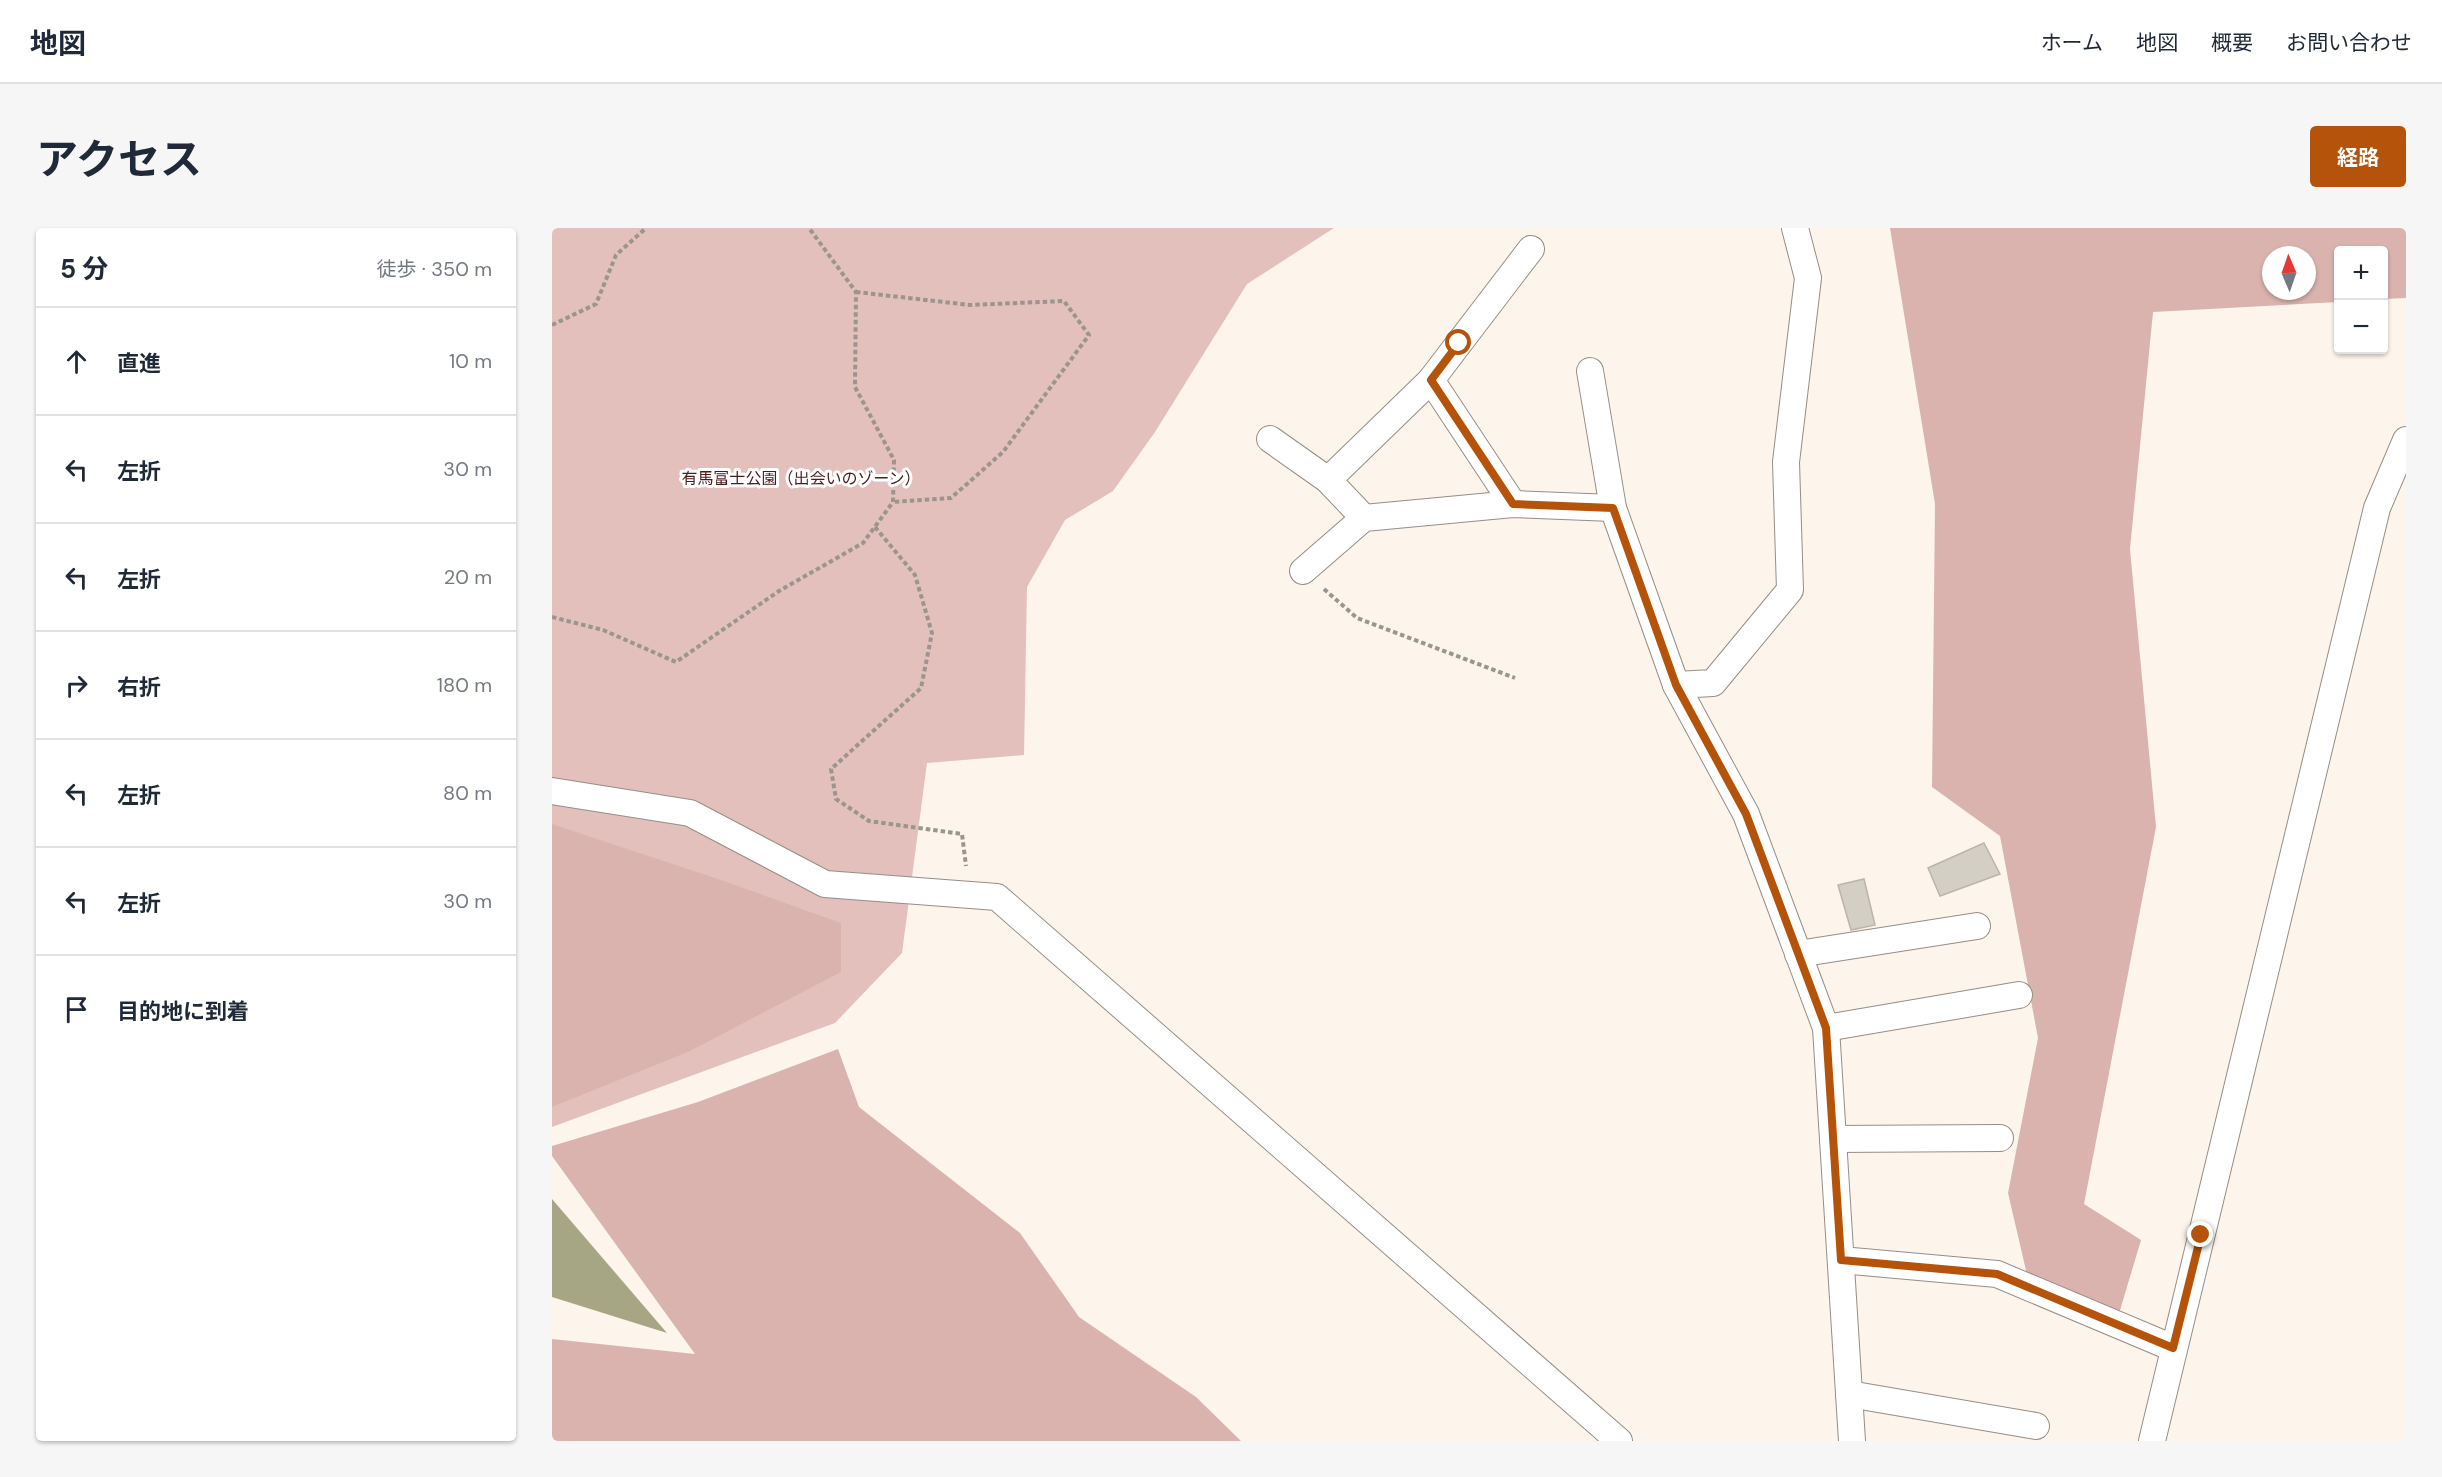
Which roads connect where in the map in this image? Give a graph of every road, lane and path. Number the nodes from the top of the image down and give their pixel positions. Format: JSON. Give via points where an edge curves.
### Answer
{"nodes":[{"id":1,"x":646,"y":228,"type":"edge"},
{"id":2,"x":809,"y":228,"type":"edge"},
{"id":3,"x":1795,"y":228,"type":"edge"},
{"id":4,"x":1531,"y":249,"type":"dead end"},
{"id":5,"x":856,"y":292,"type":"junction"},
{"id":6,"x":552,"y":325,"type":"edge"},
{"id":7,"x":1590,"y":371,"type":"dead end"},
{"id":8,"x":1431,"y":380,"type":"junction"},
{"id":9,"x":1270,"y":439,"type":"dead end"},
{"id":10,"x":2406,"y":440,"type":"edge"},
{"id":11,"x":1328,"y":480,"type":"junction"},
{"id":12,"x":893,"y":502,"type":"junction"},
{"id":13,"x":1513,"y":504,"type":"junction"},
{"id":14,"x":1613,"y":508,"type":"junction"},
{"id":15,"x":1364,"y":518,"type":"junction"},
{"id":16,"x":875,"y":527,"type":"junction"},
{"id":17,"x":1303,"y":571,"type":"joint"},
{"id":18,"x":552,"y":617,"type":"edge"},
{"id":19,"x":1515,"y":678,"type":"dead end"},
{"id":20,"x":1676,"y":685,"type":"junction"},
{"id":21,"x":552,"y":791,"type":"edge"},
{"id":22,"x":969,"y":894,"type":"junction"},
{"id":23,"x":1977,"y":926,"type":"dead end"},
{"id":24,"x":1798,"y":954,"type":"junction"},
{"id":25,"x":2019,"y":995,"type":"dead end"},
{"id":26,"x":1826,"y":1028,"type":"junction"},
{"id":27,"x":2000,"y":1138,"type":"dead end"},
{"id":28,"x":1833,"y":1139,"type":"junction"},
{"id":29,"x":1841,"y":1260,"type":"junction"},
{"id":30,"x":2173,"y":1348,"type":"junction"},
{"id":31,"x":1849,"y":1394,"type":"junction"},
{"id":32,"x":2036,"y":1426,"type":"dead end"},
{"id":33,"x":1619,"y":1441,"type":"edge"},
{"id":34,"x":1852,"y":1441,"type":"edge"},
{"id":35,"x":2152,"y":1441,"type":"edge"}],
"edges":[{"from":1,"to":6,"type":"path","via":[[616,255],[596,304]]},
{"from":2,"to":5,"type":"path"},
{"from":3,"to":20,"type":"street","via":[[1808,278],[1786,462],[1790,590],[1713,683]]},
{"from":4,"to":8,"type":"street"},
{"from":5,"to":12,"type":"path","via":[[855,387],[894,460]]},
{"from":5,"to":12,"type":"path","via":[[970,305],[1064,301],[1089,335],[1003,452],[951,498]]},
{"from":7,"to":14,"type":"street"},
{"from":8,"to":11,"type":"street"},
{"from":8,"to":13,"type":"street"},
{"from":9,"to":11,"type":"street"},
{"from":10,"to":30,"type":"street","via":[[2377,508]]},
{"from":11,"to":15,"type":"street"},
{"from":12,"to":16,"type":"path"},
{"from":13,"to":14,"type":"street"},
{"from":13,"to":15,"type":"street"},
{"from":14,"to":20,"type":"street"},
{"from":15,"to":17,"type":"street"},
{"from":16,"to":18,"type":"path","via":[[863,543],[779,591],[676,662],[603,630]]},
{"from":16,"to":22,"type":"path","via":[[915,575],[932,633],[921,688],[831,769],[836,799],[869,821],[962,834]]},
{"from":17,"to":19,"type":"path","via":[[1357,618]]},
{"from":20,"to":24,"type":"street","via":[[1746,814]]},
{"from":21,"to":22,"type":"street","via":[[690,813],[825,884]]},
{"from":22,"to":33,"type":"street","via":[[997,897]]},
{"from":23,"to":24,"type":"street"},
{"from":24,"to":26,"type":"street"},
{"from":25,"to":26,"type":"street"},
{"from":26,"to":28,"type":"street"},
{"from":27,"to":28,"type":"street"},
{"from":28,"to":29,"type":"street"},
{"from":29,"to":30,"type":"street","via":[[1997,1274]]},
{"from":29,"to":31,"type":"street"},
{"from":30,"to":35,"type":"street"},
{"from":31,"to":32,"type":"street"},
{"from":31,"to":34,"type":"street"}]}
